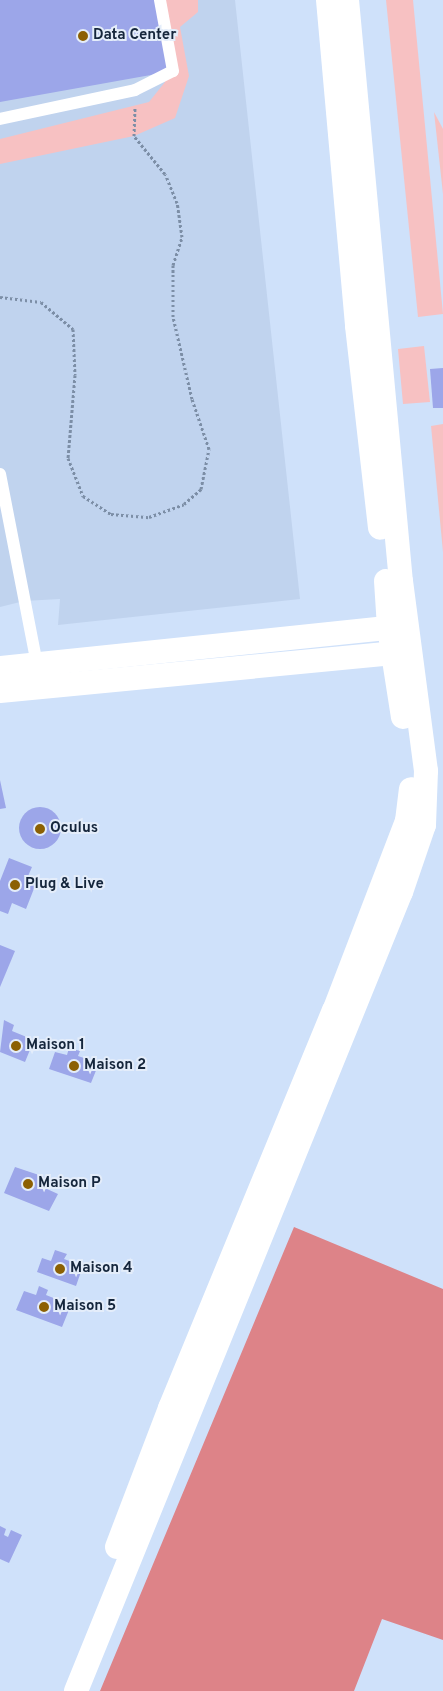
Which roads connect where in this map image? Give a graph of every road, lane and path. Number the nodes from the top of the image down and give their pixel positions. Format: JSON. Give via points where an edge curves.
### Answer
{"nodes":[{"id":1,"x":160,"y":0,"type":"edge"},
{"id":2,"x":328,"y":0,"type":"edge"},
{"id":3,"x":347,"y":0,"type":"edge"},
{"id":4,"x":135,"y":90,"type":"junction"},
{"id":5,"x":0,"y":119,"type":"edge"},
{"id":6,"x":0,"y":297,"type":"edge"},
{"id":7,"x":0,"y":474,"type":"edge"},
{"id":8,"x":389,"y":628,"type":"junction"},
{"id":9,"x":393,"y":653,"type":"junction"},
{"id":10,"x":37,"y":664,"type":"junction"},
{"id":11,"x":0,"y":668,"type":"edge"},
{"id":12,"x":0,"y":691,"type":"edge"},
{"id":13,"x":61,"y":1691,"type":"edge"},
{"id":14,"x":76,"y":1691,"type":"edge"}],
"edges":[{"from":1,"to":4,"type":"lane","via":[[173,71]]},
{"from":2,"to":8,"type":"street"},
{"from":3,"to":14,"type":"street","via":[[401,582],[426,771],[424,825],[401,892]]},
{"from":4,"to":5,"type":"lane"},
{"from":4,"to":6,"type":"path","via":[[134,136],[165,174],[176,203],[182,237],[173,264],[173,317],[192,399],[209,449],[201,489],[184,504],[149,517],[111,514],[83,496],[68,458],[76,375],[73,329],[41,302]]},
{"from":7,"to":10,"type":"lane"},
{"from":8,"to":9,"type":"street"},
{"from":8,"to":10,"type":"street"},
{"from":9,"to":12,"type":"street"},
{"from":9,"to":13,"type":"street","via":[[409,761],[407,821],[334,1011],[170,1408]]},
{"from":10,"to":11,"type":"street"}]}
